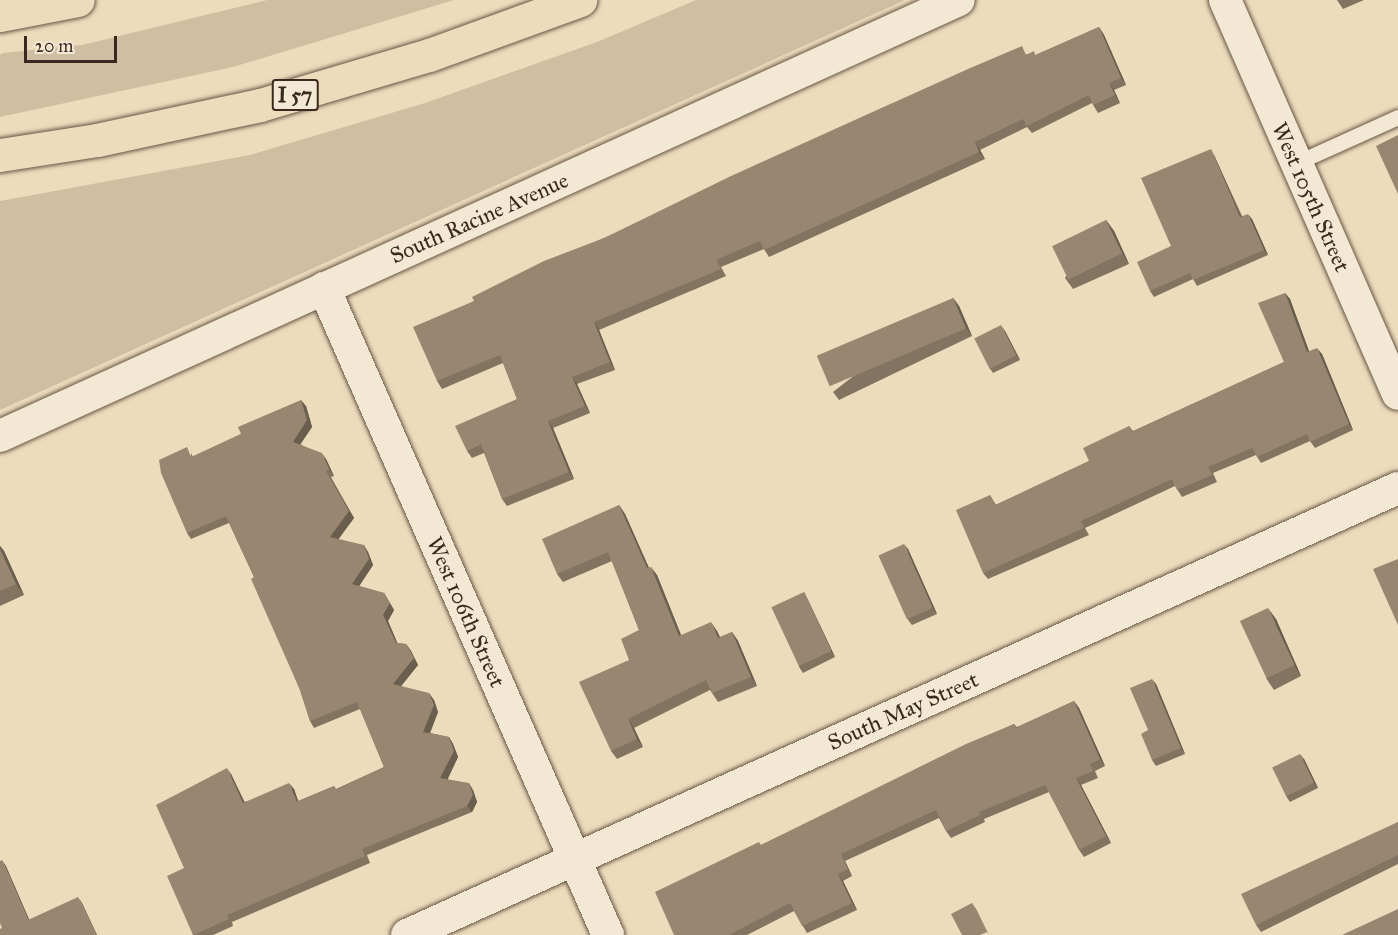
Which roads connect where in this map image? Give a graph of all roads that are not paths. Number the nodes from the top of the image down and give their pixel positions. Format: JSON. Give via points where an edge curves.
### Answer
{"nodes":[{"id":1,"x":78,"y":0,"type":"edge"},
{"id":2,"x":580,"y":0,"type":"edge"},
{"id":3,"x":959,"y":0,"type":"edge"},
{"id":4,"x":1225,"y":0,"type":"edge"},
{"id":5,"x":0,"y":15,"type":"edge"},
{"id":6,"x":1398,"y":117,"type":"edge"},
{"id":7,"x":0,"y":155,"type":"edge"},
{"id":8,"x":1296,"y":163,"type":"junction"},
{"id":9,"x":324,"y":288,"type":"junction"},
{"id":10,"x":1398,"y":394,"type":"edge"},
{"id":11,"x":0,"y":436,"type":"edge"},
{"id":12,"x":1398,"y":488,"type":"edge"},
{"id":13,"x":574,"y":860,"type":"junction"},
{"id":14,"x":407,"y":935,"type":"edge"},
{"id":15,"x":608,"y":935,"type":"edge"}],
"edges":[{"from":1,"to":5,"type":"highway"},
{"from":2,"to":7,"type":"highway","number":"I 57","via":[[429,55],[260,105],[97,140]]},
{"from":3,"to":9,"type":"street","name":"South Racine Avenue"},
{"from":4,"to":8,"type":"street","name":"West 105th Street"},
{"from":6,"to":8,"type":"lane"},
{"from":8,"to":10,"type":"street","name":"West 105th Street"},
{"from":9,"to":11,"type":"street","name":"South Racine Avenue"},
{"from":9,"to":13,"type":"street","name":"West 106th Street"},
{"from":12,"to":13,"type":"street","name":"South May Street"},
{"from":13,"to":14,"type":"street","name":"South May Street"},
{"from":13,"to":15,"type":"street","name":"West 106th Street"}]}
